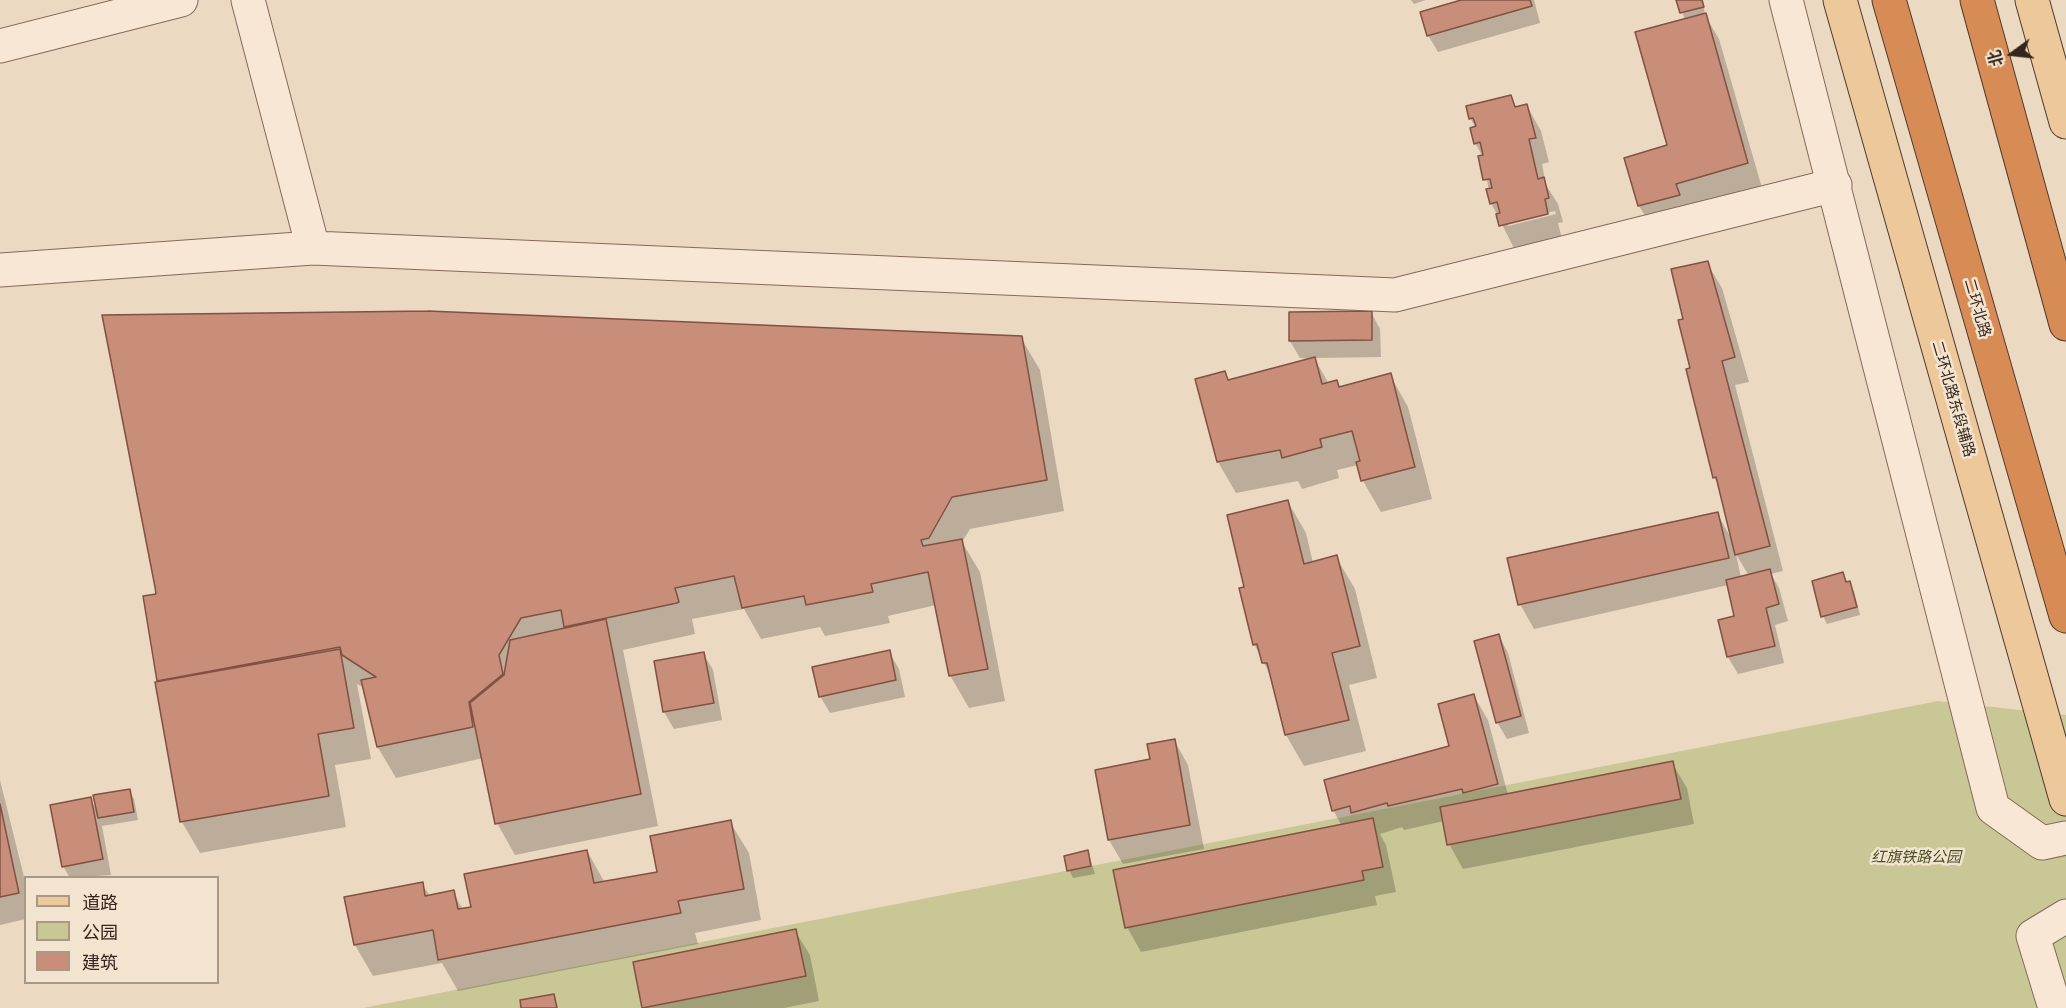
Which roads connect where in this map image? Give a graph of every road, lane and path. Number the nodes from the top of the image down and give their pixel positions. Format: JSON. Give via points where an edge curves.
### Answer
{"nodes":[{"id":1,"x":181,"y":0,"type":"edge"},
{"id":2,"x":248,"y":0,"type":"edge"},
{"id":3,"x":1786,"y":0,"type":"edge"},
{"id":4,"x":1840,"y":0,"type":"edge"},
{"id":5,"x":1889,"y":0,"type":"edge"},
{"id":6,"x":1977,"y":0,"type":"edge"},
{"id":7,"x":2032,"y":0,"type":"edge"},
{"id":8,"x":0,"y":46,"type":"edge"},
{"id":9,"x":2066,"y":122,"type":"edge"},
{"id":10,"x":1835,"y":185,"type":"junction"},
{"id":11,"x":313,"y":248,"type":"junction"},
{"id":12,"x":0,"y":270,"type":"edge"},
{"id":13,"x":2066,"y":324,"type":"edge"},
{"id":14,"x":2066,"y":616,"type":"edge"},
{"id":15,"x":2066,"y":799,"type":"edge"},
{"id":16,"x":2054,"y":841,"type":"edge"},
{"id":17,"x":2066,"y":916,"type":"edge"},
{"id":18,"x":2055,"y":1008,"type":"edge"}],
"edges":[{"from":1,"to":8,"type":"street"},
{"from":2,"to":11,"type":"street"},
{"from":3,"to":10,"type":"street"},
{"from":4,"to":15,"type":"main road","name":"二环北路东段辅路"},
{"from":5,"to":14,"type":"highway","name":"二环北路"},
{"from":6,"to":13,"type":"highway"},
{"from":7,"to":9,"type":"main road"},
{"from":10,"to":11,"type":"street","via":[[1395,295]]},
{"from":10,"to":16,"type":"street","via":[[1993,808]]},
{"from":11,"to":12,"type":"street"},
{"from":17,"to":18,"type":"street","via":[[2033,936]]}]}
